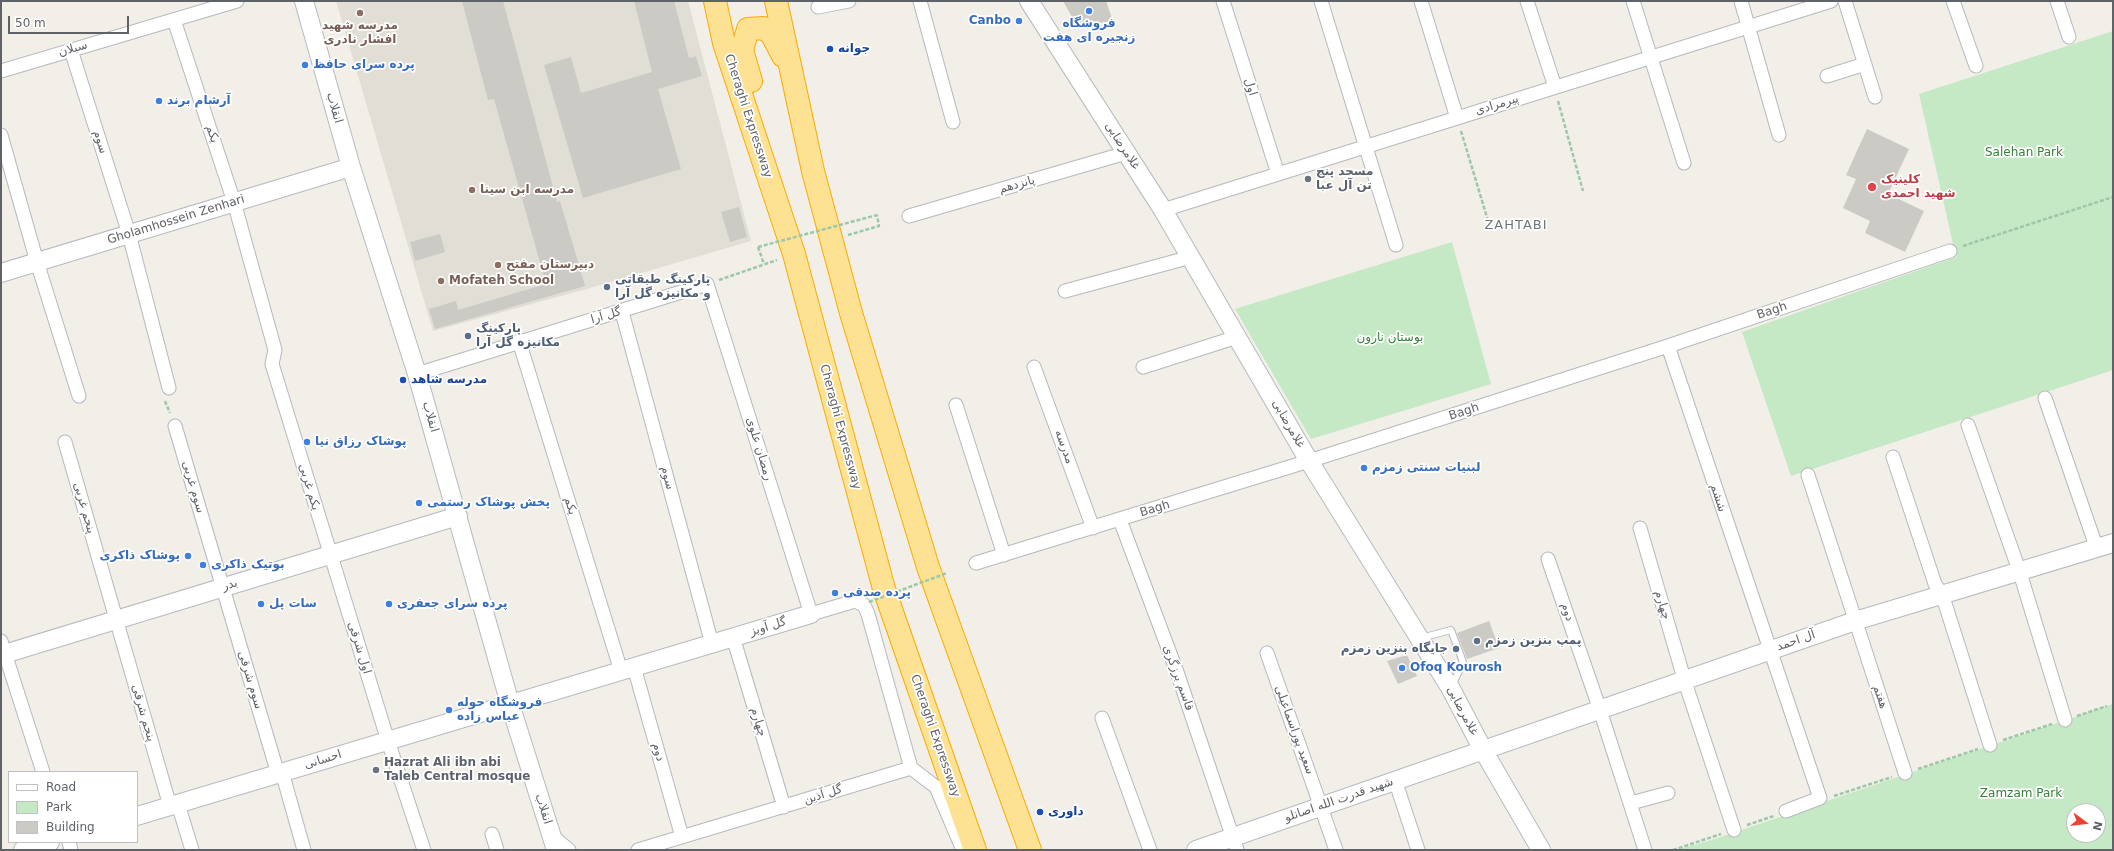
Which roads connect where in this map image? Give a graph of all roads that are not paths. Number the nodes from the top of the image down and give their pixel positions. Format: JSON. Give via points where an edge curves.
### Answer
{"nodes":[{"id":1,"x":237,"y":1,"type":"edge"},
{"id":2,"x":304,"y":1,"type":"edge"},
{"id":3,"x":715,"y":1,"type":"edge"},
{"id":4,"x":776,"y":1,"type":"edge"},
{"id":5,"x":849,"y":1,"type":"edge"},
{"id":6,"x":920,"y":1,"type":"edge"},
{"id":7,"x":1029,"y":1,"type":"edge"},
{"id":8,"x":1223,"y":1,"type":"edge"},
{"id":9,"x":1321,"y":1,"type":"edge"},
{"id":10,"x":1421,"y":1,"type":"edge"},
{"id":11,"x":1526,"y":1,"type":"edge"},
{"id":12,"x":1633,"y":1,"type":"edge"},
{"id":13,"x":1741,"y":1,"type":"edge"},
{"id":14,"x":1831,"y":1,"type":"edge"},
{"id":15,"x":1845,"y":1,"type":"edge"},
{"id":16,"x":1953,"y":1,"type":"edge"},
{"id":17,"x":2058,"y":1,"type":"edge"},
{"id":18,"x":818,"y":7,"type":"dead end"},
{"id":19,"x":174,"y":20,"type":"junction"},
{"id":20,"x":1750,"y":26,"type":"junction"},
{"id":21,"x":2069,"y":37,"type":"dead end"},
{"id":22,"x":71,"y":50,"type":"junction"},
{"id":23,"x":1651,"y":57,"type":"junction"},
{"id":24,"x":1865,"y":64,"type":"junction"},
{"id":25,"x":1976,"y":66,"type":"dead end"},
{"id":26,"x":1,"y":71,"type":"edge"},
{"id":27,"x":1827,"y":76,"type":"dead end"},
{"id":28,"x":794,"y":78,"type":"junction"},
{"id":29,"x":1555,"y":87,"type":"junction"},
{"id":30,"x":1875,"y":97,"type":"dead end"},
{"id":31,"x":1456,"y":118,"type":"junction"},
{"id":32,"x":953,"y":122,"type":"dead end"},
{"id":33,"x":1,"y":135,"type":"edge"},
{"id":34,"x":1779,"y":135,"type":"dead end"},
{"id":35,"x":1365,"y":147,"type":"junction"},
{"id":36,"x":1126,"y":153,"type":"junction"},
{"id":37,"x":1684,"y":163,"type":"dead end"},
{"id":38,"x":351,"y":167,"type":"junction"},
{"id":39,"x":768,"y":174,"type":"junction"},
{"id":40,"x":1278,"y":174,"type":"junction"},
{"id":41,"x":234,"y":202,"type":"junction"},
{"id":42,"x":1163,"y":210,"type":"junction"},
{"id":43,"x":909,"y":216,"type":"dead end"},
{"id":44,"x":129,"y":234,"type":"junction"},
{"id":45,"x":1396,"y":245,"type":"dead end"},
{"id":46,"x":1950,"y":251,"type":"road end"},
{"id":47,"x":1191,"y":258,"type":"junction"},
{"id":48,"x":37,"y":262,"type":"junction"},
{"id":49,"x":1,"y":273,"type":"edge"},
{"id":50,"x":707,"y":284,"type":"joint"},
{"id":51,"x":1065,"y":290,"type":"dead end"},
{"id":52,"x":622,"y":312,"type":"junction"},
{"id":53,"x":1237,"y":337,"type":"junction"},
{"id":54,"x":518,"y":341,"type":"junction"},
{"id":55,"x":1668,"y":346,"type":"junction"},
{"id":56,"x":1034,"y":367,"type":"dead end"},
{"id":57,"x":1143,"y":367,"type":"dead end"},
{"id":58,"x":417,"y":374,"type":"junction"},
{"id":59,"x":169,"y":388,"type":"road end"},
{"id":60,"x":79,"y":396,"type":"dead end"},
{"id":61,"x":2044,"y":398,"type":"dead end"},
{"id":62,"x":956,"y":405,"type":"dead end"},
{"id":63,"x":1968,"y":425,"type":"dead end"},
{"id":64,"x":175,"y":426,"type":"road end"},
{"id":65,"x":65,"y":442,"type":"dead end"},
{"id":66,"x":1893,"y":457,"type":"dead end"},
{"id":67,"x":1309,"y":462,"type":"junction"},
{"id":68,"x":1808,"y":475,"type":"dead end"},
{"id":69,"x":458,"y":516,"type":"junction"},
{"id":70,"x":1120,"y":520,"type":"junction"},
{"id":71,"x":1093,"y":528,"type":"junction"},
{"id":72,"x":1640,"y":528,"type":"dead end"},
{"id":73,"x":2105,"y":546,"type":"edge"},
{"id":74,"x":330,"y":554,"type":"junction"},
{"id":75,"x":1004,"y":555,"type":"junction"},
{"id":76,"x":1548,"y":559,"type":"dead end"},
{"id":77,"x":976,"y":563,"type":"dead end"},
{"id":78,"x":2020,"y":573,"type":"junction"},
{"id":79,"x":223,"y":587,"type":"junction"},
{"id":80,"x":1942,"y":594,"type":"junction"},
{"id":81,"x":811,"y":614,"type":"junction"},
{"id":82,"x":117,"y":619,"type":"junction"},
{"id":83,"x":1855,"y":621,"type":"junction"},
{"id":84,"x":733,"y":638,"type":"junction"},
{"id":85,"x":1420,"y":638,"type":"junction"},
{"id":86,"x":712,"y":644,"type":"junction"},
{"id":87,"x":2,"y":650,"type":"edge"},
{"id":88,"x":1769,"y":650,"type":"junction"},
{"id":89,"x":1267,"y":654,"type":"dead end"},
{"id":90,"x":628,"y":669,"type":"junction"},
{"id":91,"x":1685,"y":682,"type":"junction"},
{"id":92,"x":1451,"y":690,"type":"junction"},
{"id":93,"x":510,"y":704,"type":"junction"},
{"id":94,"x":1600,"y":710,"type":"junction"},
{"id":95,"x":1102,"y":718,"type":"dead end"},
{"id":96,"x":2066,"y":720,"type":"dead end"},
{"id":97,"x":388,"y":741,"type":"junction"},
{"id":98,"x":1990,"y":745,"type":"dead end"},
{"id":99,"x":1483,"y":750,"type":"junction"},
{"id":100,"x":911,"y":768,"type":"junction"},
{"id":101,"x":43,"y":771,"type":"edge"},
{"id":102,"x":280,"y":773,"type":"junction"},
{"id":103,"x":1905,"y":773,"type":"dead end"},
{"id":104,"x":1395,"y":780,"type":"junction"},
{"id":105,"x":1668,"y":793,"type":"dead end"},
{"id":106,"x":1631,"y":803,"type":"junction"},
{"id":107,"x":174,"y":805,"type":"junction"},
{"id":108,"x":1322,"y":806,"type":"junction"},
{"id":109,"x":784,"y":807,"type":"junction"},
{"id":110,"x":1786,"y":811,"type":"dead end"},
{"id":111,"x":138,"y":816,"type":"edge"},
{"id":112,"x":1734,"y":830,"type":"dead end"},
{"id":113,"x":492,"y":834,"type":"dead end"},
{"id":114,"x":682,"y":837,"type":"junction"},
{"id":115,"x":554,"y":842,"type":"edge"},
{"id":116,"x":47,"y":843,"type":"edge"},
{"id":117,"x":1235,"y":843,"type":"edge"},
{"id":118,"x":23,"y":850,"type":"edge"},
{"id":119,"x":192,"y":850,"type":"edge"},
{"id":120,"x":304,"y":850,"type":"edge"},
{"id":121,"x":424,"y":850,"type":"edge"},
{"id":122,"x":496,"y":850,"type":"edge"},
{"id":123,"x":569,"y":850,"type":"edge"},
{"id":124,"x":638,"y":850,"type":"edge"},
{"id":125,"x":963,"y":850,"type":"edge"},
{"id":126,"x":974,"y":850,"type":"edge"},
{"id":127,"x":1030,"y":850,"type":"edge"},
{"id":128,"x":1150,"y":850,"type":"edge"},
{"id":129,"x":1196,"y":850,"type":"edge"},
{"id":130,"x":1336,"y":850,"type":"edge"},
{"id":131,"x":1418,"y":850,"type":"edge"},
{"id":132,"x":1541,"y":850,"type":"edge"},
{"id":133,"x":1645,"y":850,"type":"edge"}],
"edges":[{"from":1,"to":19,"type":"street","name":"سبلان"},
{"from":2,"to":38,"type":"street","name":"انقلاب"},
{"from":3,"to":39,"type":"highway","name":"Cheraghi Expressway","via":[[724,43]]},
{"from":4,"to":28,"type":"highway"},
{"from":5,"to":18,"type":"street"},
{"from":6,"to":32,"type":"street"},
{"from":7,"to":36,"type":"street","name":"غلامرضایی"},
{"from":8,"to":40,"type":"street","name":"اول"},
{"from":9,"to":35,"type":"street"},
{"from":10,"to":31,"type":"street"},
{"from":11,"to":29,"type":"street"},
{"from":12,"to":23,"type":"street"},
{"from":13,"to":20,"type":"street"},
{"from":14,"to":20,"type":"street","name":"پیرمرادی"},
{"from":15,"to":24,"type":"street"},
{"from":16,"to":25,"type":"street"},
{"from":17,"to":21,"type":"street"},
{"from":19,"to":22,"type":"street","name":"سبلان"},
{"from":19,"to":41,"type":"street","name":"یکم"},
{"from":20,"to":23,"type":"street","name":"پیرمرادی"},
{"from":20,"to":34,"type":"street"},
{"from":22,"to":26,"type":"street","name":"سبلان"},
{"from":22,"to":44,"type":"street","name":"سوم"},
{"from":23,"to":29,"type":"street","name":"پیرمرادی"},
{"from":23,"to":37,"type":"street"},
{"from":24,"to":27,"type":"street"},
{"from":24,"to":30,"type":"street"},
{"from":28,"to":39,"type":"highway","via":[[772,35],[764,28],[748,29],[742,50],[764,138]]},
{"from":28,"to":127,"type":"highway","via":[[814,171],[851,313],[928,567]]},
{"from":29,"to":31,"type":"street","name":"پیرمرادی"},
{"from":31,"to":35,"type":"street","name":"پیرمرادی"},
{"from":33,"to":48,"type":"street"},
{"from":35,"to":40,"type":"street","name":"پیرمرادی"},
{"from":35,"to":45,"type":"street"},
{"from":36,"to":42,"type":"street","name":"غلامرضایی"},
{"from":36,"to":43,"type":"street","name":"پانزدهم"},
{"from":38,"to":41,"type":"street","name":"Gholamhossein Zenhari"},
{"from":38,"to":58,"type":"street","name":"انقلاب"},
{"from":39,"to":126,"type":"highway","name":"Cheraghi Expressway","via":[[794,254],[884,589]]},
{"from":40,"to":42,"type":"street","name":"پیرمرادی"},
{"from":41,"to":44,"type":"street","name":"Gholamhossein Zenhari"},
{"from":41,"to":74,"type":"street","name":"یکم غربی","via":[[275,350],[272,364]]},
{"from":42,"to":47,"type":"street","name":"غلامرضایی"},
{"from":44,"to":48,"type":"street","name":"Gholamhossein Zenhari"},
{"from":44,"to":59,"type":"street"},
{"from":46,"to":55,"type":"street","name":"Bagh"},
{"from":47,"to":51,"type":"street"},
{"from":47,"to":53,"type":"street","name":"غلامرضایی"},
{"from":48,"to":49,"type":"street","name":"Gholamhossein Zenhari"},
{"from":48,"to":60,"type":"street"},
{"from":50,"to":52,"type":"street","name":"گل آرا"},
{"from":50,"to":81,"type":"street","name":"رمضان علوی"},
{"from":52,"to":54,"type":"street","name":"گل آرا"},
{"from":52,"to":86,"type":"street","name":"سوم"},
{"from":53,"to":57,"type":"street"},
{"from":53,"to":67,"type":"street","name":"غلامرضایی"},
{"from":54,"to":58,"type":"street","name":"گل آرا"},
{"from":54,"to":90,"type":"street","name":"یکم"},
{"from":55,"to":67,"type":"street","name":"Bagh"},
{"from":55,"to":88,"type":"street","name":"ششم"},
{"from":56,"to":71,"type":"street","name":"مدرسه"},
{"from":58,"to":69,"type":"street","name":"انقلاب"},
{"from":61,"to":73,"type":"street"},
{"from":62,"to":75,"type":"street"},
{"from":63,"to":78,"type":"street"},
{"from":64,"to":79,"type":"street","name":"سوم غربی"},
{"from":65,"to":82,"type":"street","name":"پنجم غربی"},
{"from":66,"to":80,"type":"street","via":[[1935,584]]},
{"from":67,"to":70,"type":"street","name":"Bagh"},
{"from":67,"to":85,"type":"street","name":"غلامرضایی"},
{"from":68,"to":83,"type":"street","name":"هفتم"},
{"from":69,"to":74,"type":"street","name":"بدر"},
{"from":69,"to":93,"type":"street","name":"انقلاب"},
{"from":70,"to":71,"type":"street","name":"Bagh"},
{"from":70,"to":117,"type":"street","name":"قاسم برزگری","via":[[1177,672]]},
{"from":71,"to":75,"type":"street","name":"Bagh"},
{"from":72,"to":91,"type":"street","name":"چهارم"},
{"from":73,"to":78,"type":"street","name":"آل احمد"},
{"from":74,"to":79,"type":"street","name":"بدر"},
{"from":74,"to":97,"type":"street","name":"اول شرقی"},
{"from":75,"to":77,"type":"street","name":"Bagh"},
{"from":76,"to":94,"type":"street","name":"دوم"},
{"from":78,"to":80,"type":"street","name":"آل احمد"},
{"from":78,"to":96,"type":"street"},
{"from":79,"to":82,"type":"street","name":"بدر"},
{"from":79,"to":102,"type":"street","name":"سوم شرقی"},
{"from":80,"to":83,"type":"street","name":"آل احمد"},
{"from":80,"to":98,"type":"street"},
{"from":81,"to":84,"type":"street","name":"گل آویز"},
{"from":81,"to":100,"type":"street","name":"گل آویز","via":[[855,601],[864,605]]},
{"from":82,"to":87,"type":"street","name":"بدر"},
{"from":82,"to":107,"type":"street","name":"پنجم شرقی"},
{"from":83,"to":88,"type":"street","name":"آل احمد"},
{"from":83,"to":103,"type":"street","name":"هفتم"},
{"from":84,"to":86,"type":"street","name":"گل آویز"},
{"from":84,"to":109,"type":"street","name":"چهارم"},
{"from":85,"to":92,"type":"street","name":"غلامرضایی"},
{"from":85,"to":92,"type":"lane","via":[[1451,630],[1463,662]]},
{"from":86,"to":90,"type":"street","name":"گل آویز"},
{"from":87,"to":101,"type":"street"},
{"from":88,"to":91,"type":"street","name":"آل احمد"},
{"from":88,"to":110,"type":"street","name":"ششم","via":[[1820,798]]},
{"from":89,"to":108,"type":"street","name":"سعید پوراسماعیلی"},
{"from":90,"to":93,"type":"street","name":"گل آویز"},
{"from":90,"to":114,"type":"street","name":"دوم"},
{"from":91,"to":94,"type":"street","name":"آل احمد"},
{"from":91,"to":112,"type":"street"},
{"from":92,"to":99,"type":"street","name":"غلامرضایی"},
{"from":93,"to":97,"type":"street","name":"احسانی"},
{"from":93,"to":115,"type":"street","name":"انقلاب"},
{"from":94,"to":99,"type":"street","name":"آل احمد"},
{"from":94,"to":106,"type":"street"},
{"from":95,"to":128,"type":"street"},
{"from":97,"to":102,"type":"street","name":"احسانی"},
{"from":97,"to":121,"type":"street"},
{"from":99,"to":104,"type":"street","name":"شهید قدرت الله اصانلو"},
{"from":99,"to":132,"type":"street","name":"غلامرضایی"},
{"from":100,"to":109,"type":"street","name":"گل آذین"},
{"from":100,"to":125,"type":"street","via":[[936,787]]},
{"from":102,"to":107,"type":"street","name":"احسانی"},
{"from":102,"to":120,"type":"street"},
{"from":104,"to":108,"type":"street","name":"شهید قدرت الله اصانلو"},
{"from":104,"to":131,"type":"street"},
{"from":105,"to":106,"type":"street"},
{"from":106,"to":133,"type":"street"},
{"from":107,"to":111,"type":"street","name":"احسانی"},
{"from":107,"to":119,"type":"street"},
{"from":108,"to":117,"type":"street","name":"شهید قدرت الله اصانلو"},
{"from":108,"to":130,"type":"street","name":"سعید پوراسماعیلی"},
{"from":109,"to":114,"type":"street","name":"گل آذین"},
{"from":113,"to":122,"type":"street"},
{"from":114,"to":124,"type":"street","name":"گل آذین"},
{"from":115,"to":123,"type":"street","name":"انقلاب"},
{"from":116,"to":118,"type":"street"},
{"from":117,"to":129,"type":"street","name":"شهید قدرت الله اصانلو"}]}
